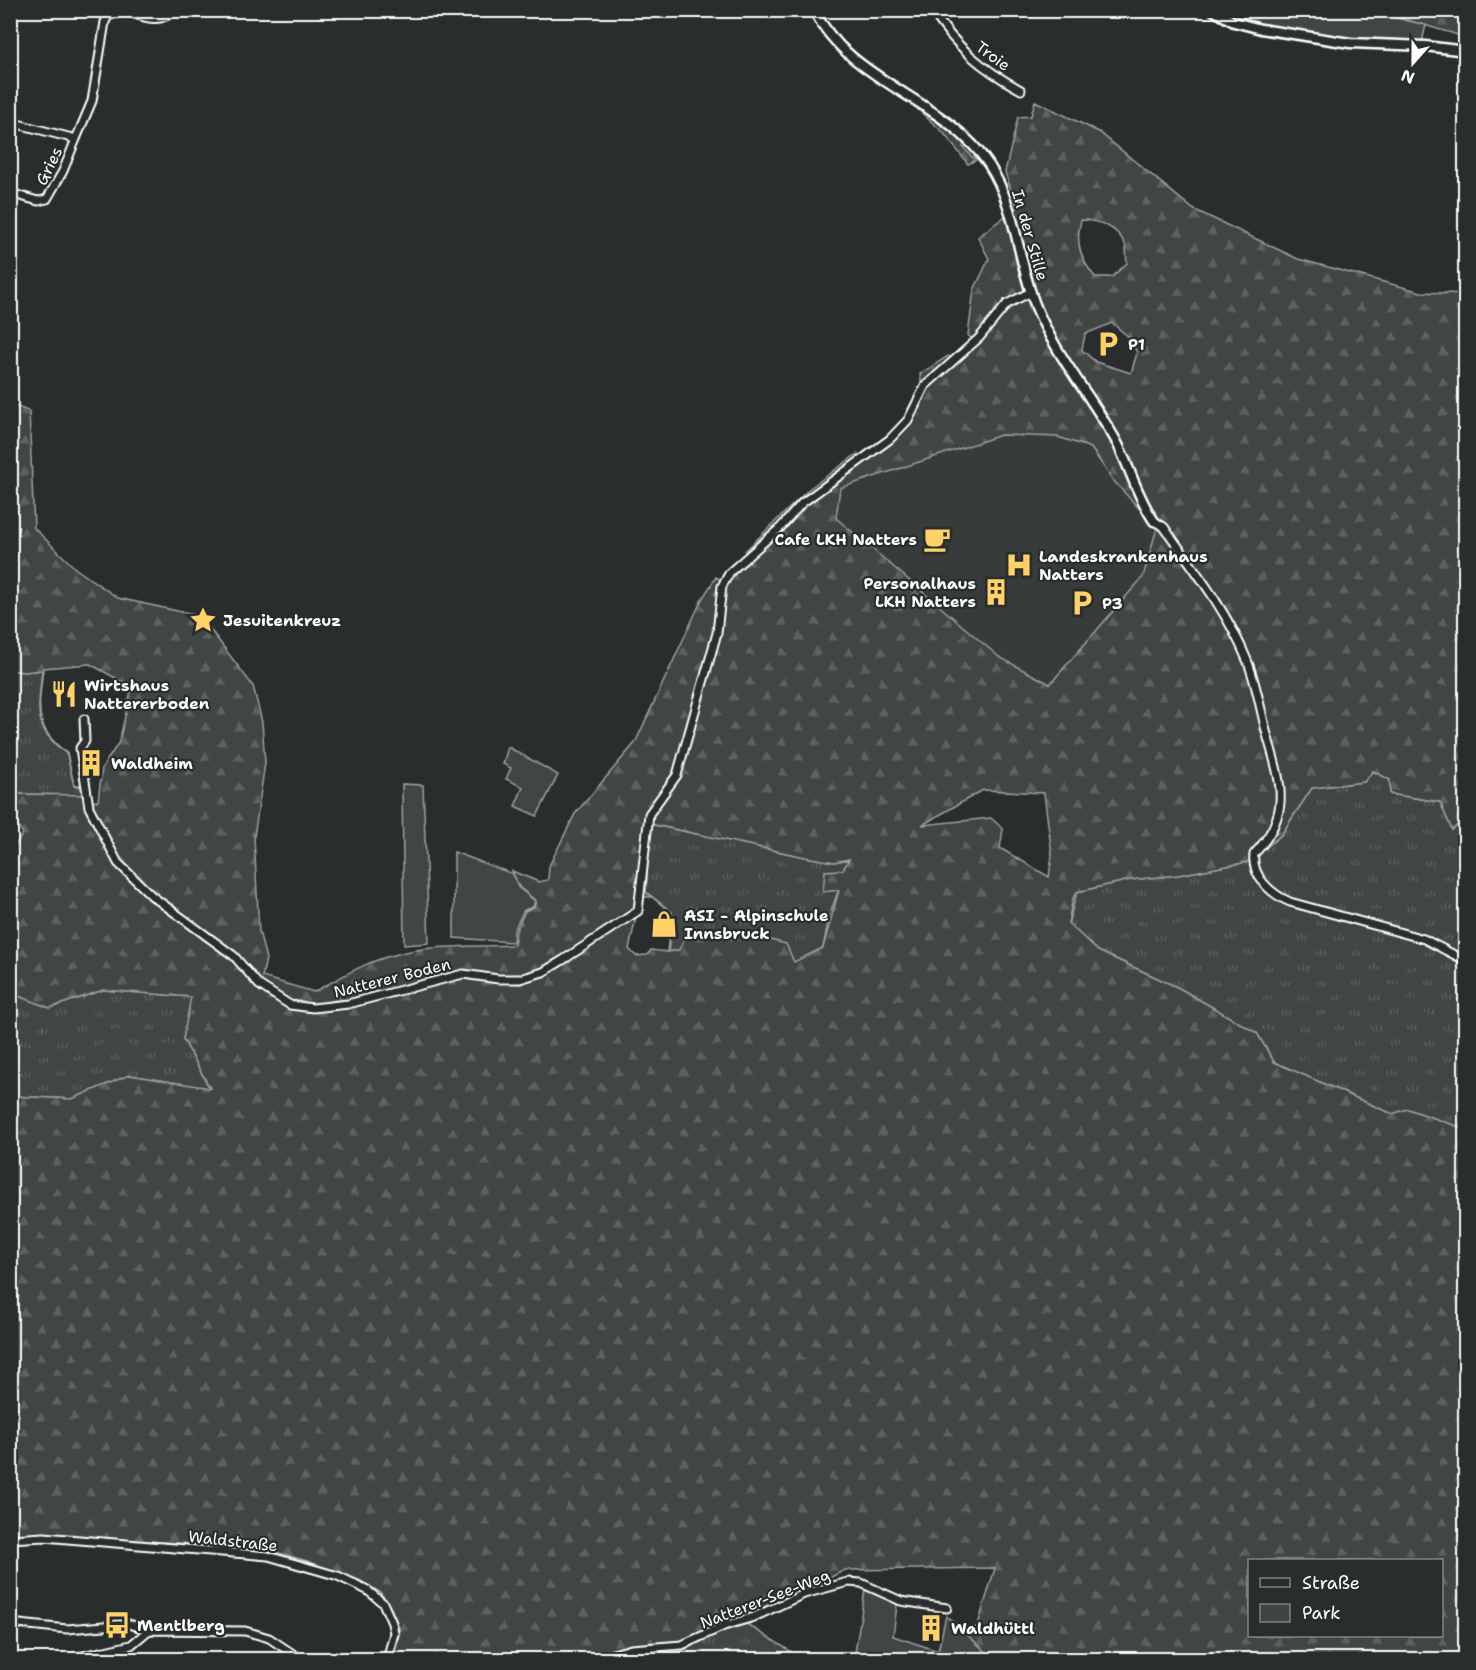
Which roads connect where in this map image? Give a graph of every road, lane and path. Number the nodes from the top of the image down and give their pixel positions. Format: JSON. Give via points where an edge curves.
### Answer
{"nodes":[{"id":1,"x":174,"y":10,"type":"edge"},
{"id":2,"x":814,"y":10,"type":"edge"},
{"id":3,"x":932,"y":10,"type":"edge"},
{"id":4,"x":1213,"y":10,"type":"edge"},
{"id":5,"x":126,"y":11,"type":"edge"},
{"id":6,"x":1466,"y":51,"type":"edge"},
{"id":7,"x":1021,"y":90,"type":"dead end"},
{"id":8,"x":10,"y":122,"type":"edge"},
{"id":9,"x":76,"y":139,"type":"junction"},
{"id":10,"x":10,"y":193,"type":"edge"},
{"id":11,"x":1031,"y":292,"type":"junction"},
{"id":12,"x":1154,"y":521,"type":"joint"},
{"id":13,"x":84,"y":719,"type":"dead end"},
{"id":14,"x":1466,"y":961,"type":"edge"},
{"id":15,"x":10,"y":1539,"type":"edge"},
{"id":16,"x":946,"y":1608,"type":"dead end"},
{"id":17,"x":10,"y":1623,"type":"edge"},
{"id":18,"x":149,"y":1630,"type":"junction"},
{"id":19,"x":65,"y":1659,"type":"edge"},
{"id":20,"x":302,"y":1659,"type":"edge"},
{"id":21,"x":387,"y":1659,"type":"edge"},
{"id":22,"x":591,"y":1659,"type":"edge"}],
"edges":[{"from":1,"to":5,"type":"street","via":[[156,19]]},
{"from":2,"to":11,"type":"street","name":"In der Stille","via":[[825,30],[845,51],[942,117],[980,153],[1002,190]]},
{"from":3,"to":7,"type":"street","name":"Troie","via":[[960,49]]},
{"from":4,"to":6,"type":"street","via":[[1234,22],[1261,29],[1350,43]]},
{"from":5,"to":9,"type":"street","via":[[108,16],[105,22],[92,101]]},
{"from":8,"to":9,"type":"street","name":"Gries"},
{"from":9,"to":10,"type":"street","name":"Gries","via":[[48,199],[38,201]]},
{"from":11,"to":12,"type":"street","name":"In der Stille","via":[[1047,330],[1115,439],[1136,491]]},
{"from":11,"to":13,"type":"street","name":"Natterer Boden","via":[[1007,304],[979,338],[925,386],[908,420],[890,439],[802,503],[730,573],[722,586],[717,633],[677,776],[649,814],[640,906],[630,917],[543,972],[520,979],[463,974],[348,1004],[313,1008],[290,1005],[259,985],[234,956],[152,896],[118,863],[89,807],[80,748],[86,741]]},
{"from":12,"to":14,"type":"street","via":[[1164,527],[1220,607],[1247,660],[1281,783],[1276,826],[1254,854],[1262,882],[1279,898],[1424,939]]},
{"from":15,"to":21,"type":"street","name":"Waldstraße","via":[[44,1537],[268,1556],[338,1576],[383,1603],[394,1633]]},
{"from":16,"to":22,"type":"street","name":"Natterer-See-Weg","via":[[901,1600],[861,1583],[848,1582],[804,1594],[682,1645]]},
{"from":17,"to":18,"type":"street","via":[[67,1629],[129,1624]]},
{"from":18,"to":19,"type":"street","via":[[131,1645]]},
{"from":18,"to":20,"type":"street","via":[[252,1632]]}]}
